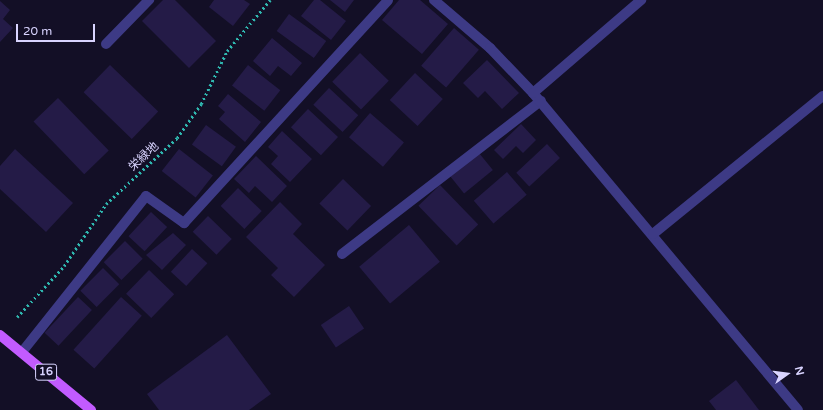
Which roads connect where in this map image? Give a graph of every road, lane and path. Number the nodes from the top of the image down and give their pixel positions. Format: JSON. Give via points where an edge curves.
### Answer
{"nodes":[{"id":1,"x":149,"y":0,"type":"edge"},
{"id":2,"x":270,"y":0,"type":"edge"},
{"id":3,"x":388,"y":0,"type":"edge"},
{"id":4,"x":434,"y":0,"type":"edge"},
{"id":5,"x":641,"y":0,"type":"edge"},
{"id":6,"x":106,"y":44,"type":"dead end"},
{"id":7,"x":533,"y":92,"type":"junction"},
{"id":8,"x":823,"y":96,"type":"edge"},
{"id":9,"x":540,"y":101,"type":"junction"},
{"id":10,"x":653,"y":234,"type":"junction"},
{"id":11,"x":342,"y":254,"type":"dead end"},
{"id":12,"x":17,"y":317,"type":"dead end"},
{"id":13,"x":0,"y":336,"type":"edge"},
{"id":14,"x":22,"y":352,"type":"junction"},
{"id":15,"x":91,"y":410,"type":"edge"},
{"id":16,"x":798,"y":410,"type":"edge"}],
"edges":[{"from":1,"to":6,"type":"street"},
{"from":2,"to":12,"type":"path","name":"栄緑地","via":[[227,51],[202,104],[177,138],[106,204],[64,266]]},
{"from":3,"to":14,"type":"street","via":[[184,223],[146,196]]},
{"from":4,"to":7,"type":"street","via":[[490,48]]},
{"from":5,"to":7,"type":"street"},
{"from":7,"to":9,"type":"street"},
{"from":8,"to":10,"type":"street"},
{"from":9,"to":10,"type":"street"},
{"from":9,"to":11,"type":"street"},
{"from":10,"to":16,"type":"street"},
{"from":13,"to":14,"type":"main road","number":"16"},
{"from":14,"to":15,"type":"main road","number":"16"}]}
